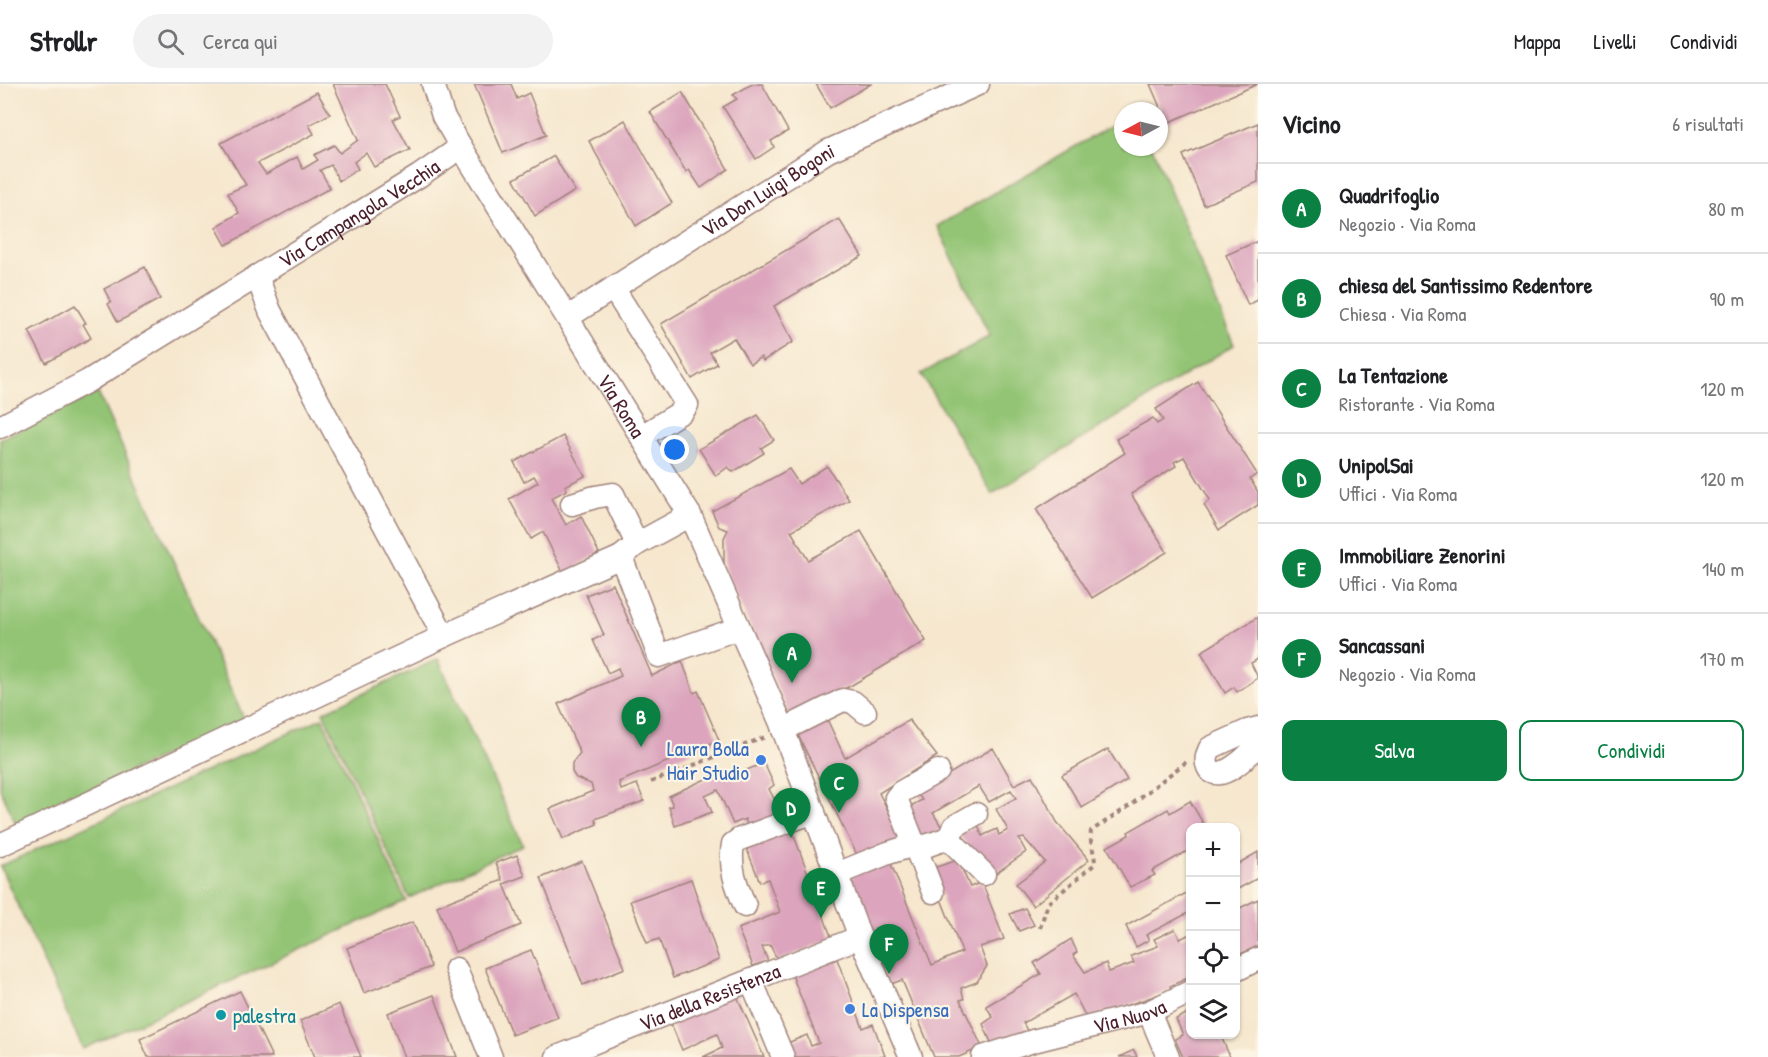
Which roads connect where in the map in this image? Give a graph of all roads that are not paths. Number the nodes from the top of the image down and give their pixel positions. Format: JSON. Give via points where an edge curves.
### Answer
{"nodes":[{"id":1,"x":433,"y":84,"type":"edge"},
{"id":2,"x":978,"y":84,"type":"edge"},
{"id":3,"x":461,"y":147,"type":"junction"},
{"id":4,"x":257,"y":276,"type":"junction"},
{"id":5,"x":613,"y":288,"type":"junction"},
{"id":6,"x":568,"y":317,"type":"junction"},
{"id":7,"x":0,"y":427,"type":"edge"},
{"id":8,"x":642,"y":436,"type":"junction"},
{"id":9,"x":572,"y":504,"type":"dead end"},
{"id":10,"x":690,"y":515,"type":"junction"},
{"id":11,"x":629,"y":550,"type":"junction"},
{"id":12,"x":739,"y":628,"type":"junction"},
{"id":13,"x":444,"y":636,"type":"junction"},
{"id":14,"x":865,"y":712,"type":"dead end"},
{"id":15,"x":1258,"y":728,"type":"edge"},
{"id":16,"x":783,"y":730,"type":"junction"},
{"id":17,"x":1258,"y":744,"type":"edge"},
{"id":18,"x":938,"y":771,"type":"dead end"},
{"id":19,"x":814,"y":812,"type":"junction"},
{"id":20,"x":976,"y":814,"type":"dead end"},
{"id":21,"x":948,"y":838,"type":"junction"},
{"id":22,"x":1,"y":842,"type":"edge"},
{"id":23,"x":914,"y":845,"type":"junction"},
{"id":24,"x":837,"y":874,"type":"junction"},
{"id":25,"x":984,"y":874,"type":"dead end"},
{"id":26,"x":933,"y":892,"type":"dead end"},
{"id":27,"x":745,"y":906,"type":"dead end"},
{"id":28,"x":860,"y":937,"type":"junction"},
{"id":29,"x":1258,"y":959,"type":"edge"},
{"id":30,"x":1240,"y":968,"type":"edge"},
{"id":31,"x":456,"y":969,"type":"dead end"},
{"id":32,"x":751,"y":980,"type":"junction"},
{"id":33,"x":1186,"y":994,"type":"edge"},
{"id":34,"x":1149,"y":1012,"type":"junction"},
{"id":35,"x":904,"y":1055,"type":"edge"},
{"id":36,"x":991,"y":1056,"type":"edge"},
{"id":37,"x":491,"y":1057,"type":"edge"},
{"id":38,"x":557,"y":1057,"type":"edge"},
{"id":39,"x":783,"y":1057,"type":"edge"},
{"id":40,"x":1168,"y":1057,"type":"edge"}],
"edges":[{"from":1,"to":3,"type":"street","name":"Via Roma","via":[[443,116]]},
{"from":2,"to":5,"type":"street","name":"Via Don Luigi Bogoni","via":[[828,151]]},
{"from":3,"to":4,"type":"street","name":"Via Campangola Vecchia"},
{"from":3,"to":6,"type":"street","name":"Via Roma"},
{"from":4,"to":7,"type":"street","name":"Via Campangola Vecchia","via":[[88,381]]},
{"from":4,"to":13,"type":"street","via":[[270,311]]},
{"from":5,"to":6,"type":"street","name":"Via Don Luigi Bogoni"},
{"from":5,"to":8,"type":"street","via":[[687,405]]},
{"from":6,"to":8,"type":"street","name":"Via Roma"},
{"from":8,"to":10,"type":"street","name":"Via Roma"},
{"from":9,"to":11,"type":"street","via":[[613,494]]},
{"from":10,"to":11,"type":"street"},
{"from":10,"to":12,"type":"street","name":"Via Roma"},
{"from":11,"to":12,"type":"street","via":[[659,656]]},
{"from":11,"to":13,"type":"street"},
{"from":12,"to":16,"type":"street","name":"Via Roma"},
{"from":13,"to":22,"type":"street"},
{"from":14,"to":16,"type":"street","via":[[853,702],[843,700]]},
{"from":15,"to":17,"type":"street","via":[[1210,748],[1206,757],[1210,771],[1221,774],[1252,753]]},
{"from":16,"to":19,"type":"street","name":"Via Roma"},
{"from":18,"to":23,"type":"street","via":[[896,798]]},
{"from":19,"to":24,"type":"street","name":"Via Roma"},
{"from":19,"to":27,"type":"street","via":[[733,844],[733,877]]},
{"from":20,"to":21,"type":"street","via":[[955,826]]},
{"from":21,"to":23,"type":"street","via":[[926,846]]},
{"from":21,"to":25,"type":"street"},
{"from":23,"to":24,"type":"street"},
{"from":23,"to":26,"type":"street"},
{"from":24,"to":28,"type":"street","name":"Via Roma"},
{"from":28,"to":32,"type":"street","name":"Via della Resistenza"},
{"from":28,"to":35,"type":"street","name":"Via Roma"},
{"from":29,"to":30,"type":"street"},
{"from":31,"to":37,"type":"street"},
{"from":32,"to":38,"type":"street","name":"Via della Resistenza"},
{"from":32,"to":39,"type":"street"},
{"from":33,"to":34,"type":"street","name":"Via Nuova"},
{"from":34,"to":36,"type":"street","name":"Via Nuova","via":[[1033,1041]]},
{"from":34,"to":40,"type":"street"}]}
